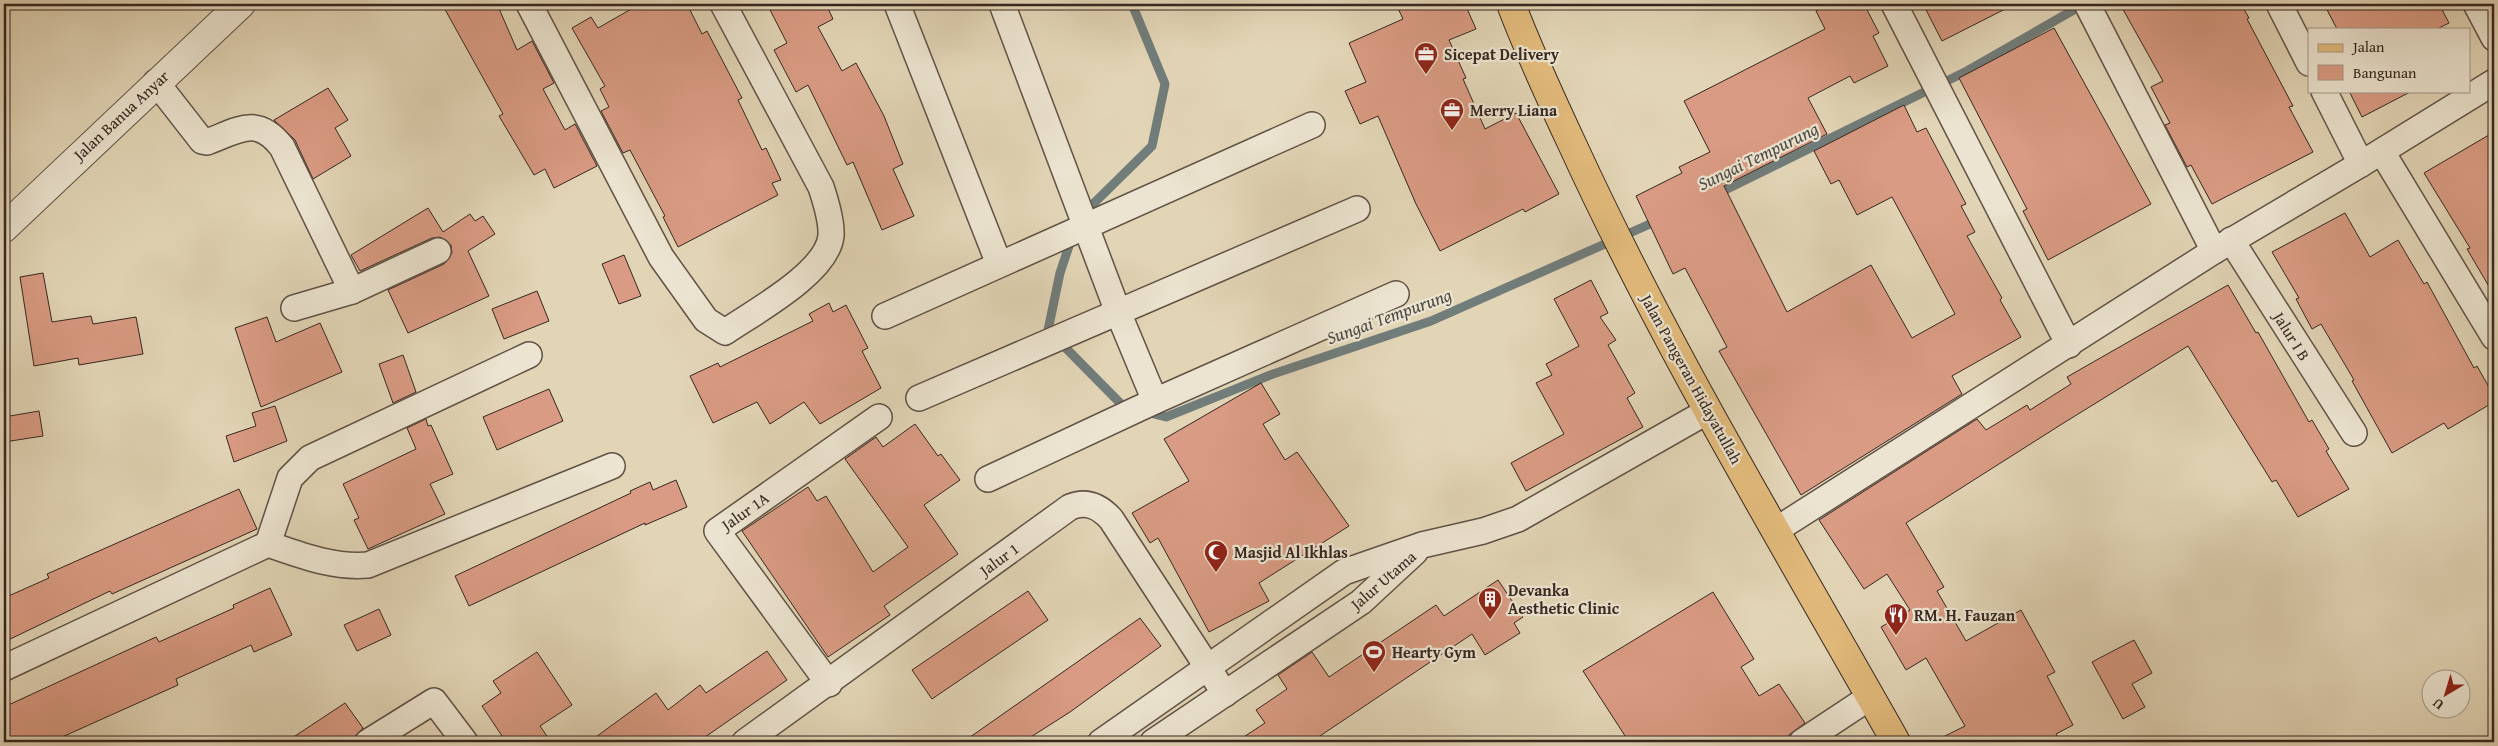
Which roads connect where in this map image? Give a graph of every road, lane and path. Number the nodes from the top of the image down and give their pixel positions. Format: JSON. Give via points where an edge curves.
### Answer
{"nodes":[{"id":1,"x":241,"y":4,"type":"edge"},
{"id":2,"x":529,"y":4,"type":"edge"},
{"id":3,"x":723,"y":4,"type":"edge"},
{"id":4,"x":897,"y":4,"type":"edge"},
{"id":5,"x":1002,"y":4,"type":"edge"},
{"id":6,"x":1511,"y":4,"type":"edge"},
{"id":7,"x":1894,"y":4,"type":"edge"},
{"id":8,"x":2279,"y":4,"type":"edge"},
{"id":9,"x":2476,"y":4,"type":"edge"},
{"id":10,"x":2088,"y":7,"type":"edge"},
{"id":11,"x":2494,"y":38,"type":"edge"},
{"id":12,"x":2308,"y":61,"type":"edge"},
{"id":13,"x":156,"y":82,"type":"junction"},
{"id":14,"x":2494,"y":82,"type":"edge"},
{"id":15,"x":2325,"y":92,"type":"edge"},
{"id":16,"x":1312,"y":125,"type":"dead end"},
{"id":17,"x":2372,"y":158,"type":"junction"},
{"id":18,"x":1357,"y":209,"type":"dead end"},
{"id":19,"x":1086,"y":226,"type":"junction"},
{"id":20,"x":4,"y":228,"type":"edge"},
{"id":21,"x":2223,"y":245,"type":"junction"},
{"id":22,"x":438,"y":252,"type":"dead end"},
{"id":23,"x":999,"y":264,"type":"junction"},
{"id":24,"x":352,"y":290,"type":"junction"},
{"id":25,"x":1396,"y":294,"type":"dead end"},
{"id":26,"x":294,"y":308,"type":"dead end"},
{"id":27,"x":1118,"y":312,"type":"junction"},
{"id":28,"x":885,"y":316,"type":"dead end"},
{"id":29,"x":2494,"y":337,"type":"edge"},
{"id":30,"x":2069,"y":345,"type":"junction"},
{"id":31,"x":529,"y":355,"type":"dead end"},
{"id":32,"x":919,"y":398,"type":"dead end"},
{"id":33,"x":1154,"y":400,"type":"junction"},
{"id":34,"x":1708,"y":411,"type":"junction"},
{"id":35,"x":879,"y":417,"type":"dead end"},
{"id":36,"x":2354,"y":433,"type":"dead end"},
{"id":37,"x":612,"y":466,"type":"dead end"},
{"id":38,"x":988,"y":479,"type":"dead end"},
{"id":39,"x":1776,"y":530,"type":"junction"},
{"id":40,"x":268,"y":544,"type":"junction"},
{"id":41,"x":1422,"y":545,"type":"junction"},
{"id":42,"x":4,"y":668,"type":"edge"},
{"id":43,"x":1208,"y":669,"type":"junction"},
{"id":44,"x":829,"y":684,"type":"junction"},
{"id":45,"x":1225,"y":694,"type":"junction"},
{"id":46,"x":1870,"y":697,"type":"junction"},
{"id":47,"x":368,"y":742,"type":"edge"},
{"id":48,"x":465,"y":742,"type":"edge"},
{"id":49,"x":745,"y":742,"type":"edge"},
{"id":50,"x":1102,"y":742,"type":"edge"},
{"id":51,"x":1153,"y":742,"type":"edge"},
{"id":52,"x":1802,"y":742,"type":"edge"},
{"id":53,"x":1896,"y":742,"type":"edge"}],
"edges":[{"from":1,"to":13,"type":"street","name":"Jalan Banua Anyar"},
{"from":2,"to":3,"type":"street","via":[[661,257],[706,320],[725,332],[808,275],[824,256],[831,236],[821,188]]},
{"from":4,"to":23,"type":"street"},
{"from":5,"to":19,"type":"street"},
{"from":6,"to":34,"type":"main road","name":"Jalan Pangeran Hidayatullah","via":[[1596,197]]},
{"from":7,"to":30,"type":"street"},
{"from":8,"to":12,"type":"street"},
{"from":9,"to":11,"type":"street"},
{"from":10,"to":21,"type":"street","name":"Jalur I B"},
{"from":13,"to":20,"type":"street","name":"Jalan Banua Anyar"},
{"from":13,"to":24,"type":"street","via":[[202,142],[253,126],[273,135],[282,147]]},
{"from":14,"to":17,"type":"street"},
{"from":15,"to":17,"type":"street"},
{"from":16,"to":19,"type":"street"},
{"from":17,"to":21,"type":"street"},
{"from":17,"to":29,"type":"street"},
{"from":18,"to":27,"type":"street"},
{"from":19,"to":23,"type":"street"},
{"from":19,"to":27,"type":"street"},
{"from":21,"to":30,"type":"street"},
{"from":21,"to":36,"type":"street","name":"Jalur I B"},
{"from":22,"to":24,"type":"street"},
{"from":23,"to":28,"type":"street"},
{"from":24,"to":26,"type":"street"},
{"from":25,"to":33,"type":"street"},
{"from":27,"to":32,"type":"street"},
{"from":27,"to":33,"type":"street"},
{"from":30,"to":39,"type":"street"},
{"from":31,"to":40,"type":"street","via":[[310,458],[290,478]]},
{"from":33,"to":38,"type":"street"},
{"from":34,"to":39,"type":"main road","name":"Jalan Pangeran Hidayatullah"},
{"from":34,"to":41,"type":"street","via":[[1518,519]]},
{"from":35,"to":44,"type":"street","name":"Jalur 1A","via":[[717,531]]},
{"from":37,"to":40,"type":"street","via":[[368,565],[349,567]]},
{"from":39,"to":46,"type":"main road","name":"Jalan Pangeran Hidayatullah"},
{"from":40,"to":42,"type":"street"},
{"from":41,"to":43,"type":"street","name":"Jalur Utama","via":[[1344,572]]},
{"from":41,"to":45,"type":"street","name":"Jalur Utama","via":[[1362,602]]},
{"from":43,"to":44,"type":"street","name":"Jalur 1","via":[[1111,519],[1101,508],[1078,503]]},
{"from":43,"to":45,"type":"street","name":"Jalur 1"},
{"from":43,"to":50,"type":"street","name":"Jalur Utama"},
{"from":44,"to":49,"type":"street","name":"Jalur 1"},
{"from":45,"to":51,"type":"street","name":"Jalur Utama"},
{"from":46,"to":52,"type":"street"},
{"from":46,"to":53,"type":"main road","name":"Jalan Pangeran Hidayatullah"},
{"from":47,"to":48,"type":"street","via":[[434,701]]}]}
